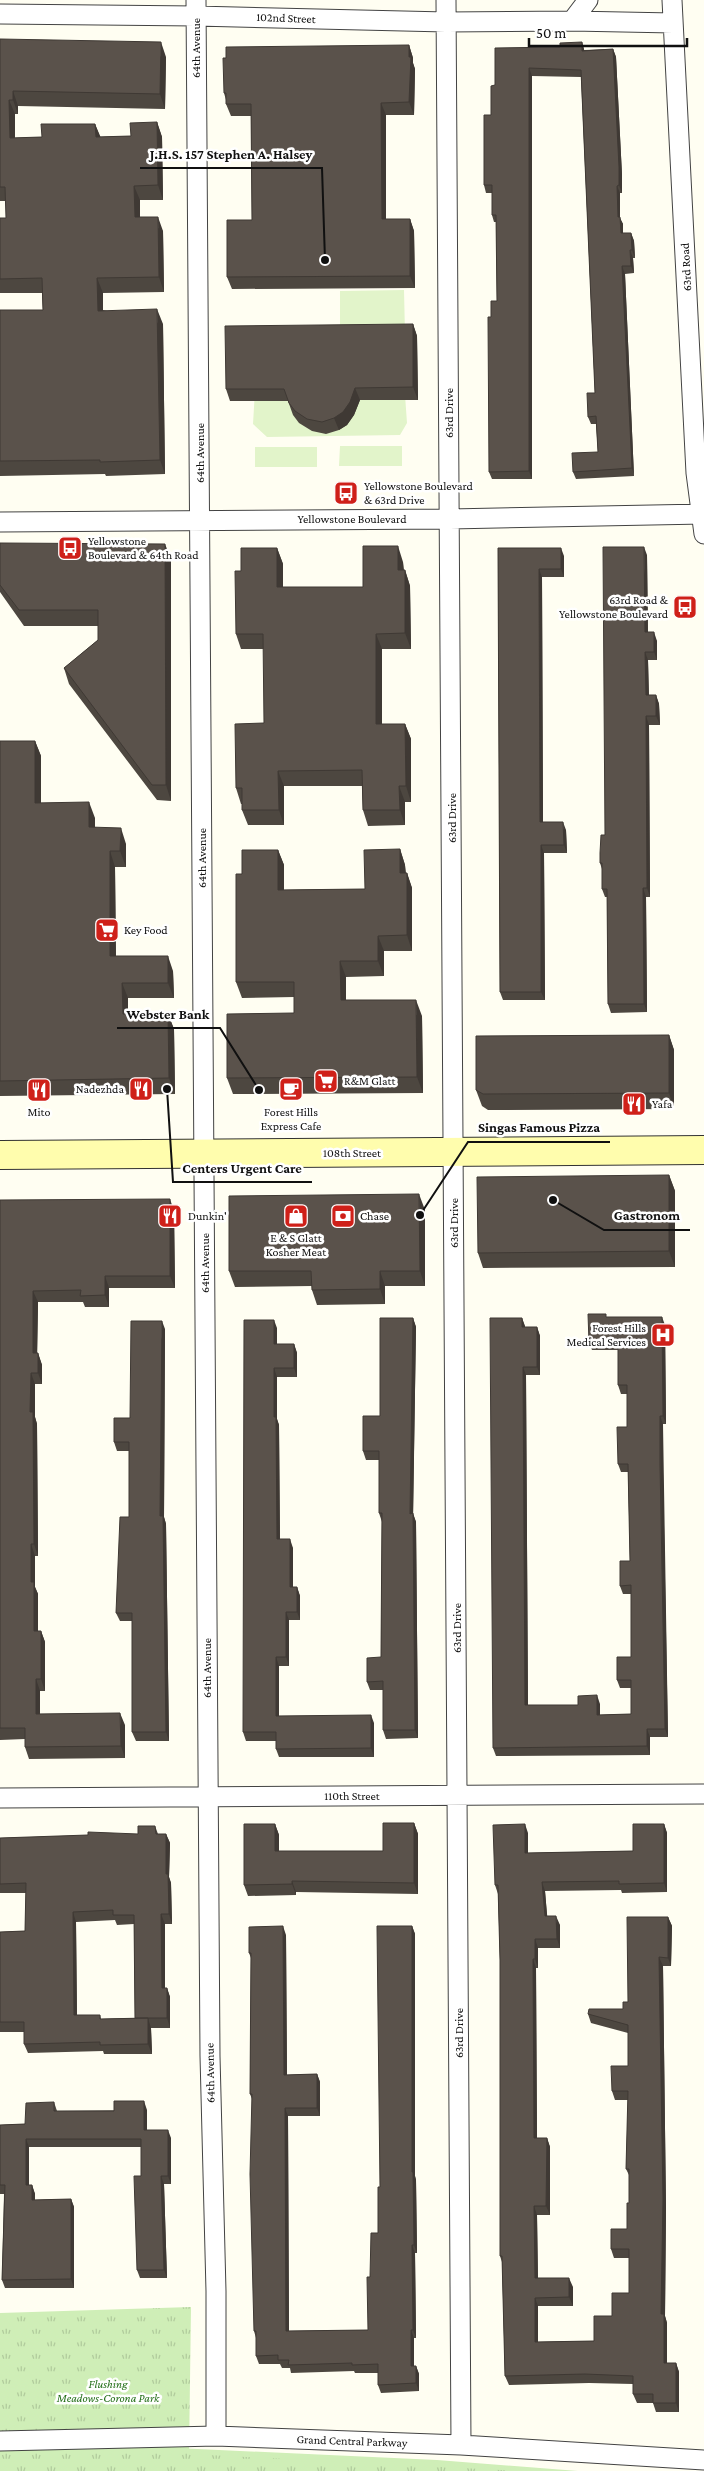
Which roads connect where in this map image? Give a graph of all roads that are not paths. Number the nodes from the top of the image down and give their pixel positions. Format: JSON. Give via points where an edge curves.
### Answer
{"nodes":[{"id":1,"x":446,"y":0,"type":"edge"},
{"id":2,"x":588,"y":0,"type":"edge"},
{"id":3,"x":672,"y":0,"type":"edge"},
{"id":4,"x":196,"y":8,"type":"edge"},
{"id":5,"x":0,"y":14,"type":"edge"},
{"id":6,"x":572,"y":21,"type":"junction"},
{"id":7,"x":446,"y":22,"type":"junction"},
{"id":8,"x":673,"y":24,"type":"junction"},
{"id":9,"x":702,"y":514,"type":"edge"},
{"id":10,"x":450,"y":519,"type":"junction"},
{"id":11,"x":200,"y":520,"type":"junction"},
{"id":12,"x":0,"y":522,"type":"edge"},
{"id":13,"x":704,"y":534,"type":"edge"},
{"id":14,"x":704,"y":1150,"type":"edge"},
{"id":15,"x":454,"y":1152,"type":"junction"},
{"id":16,"x":204,"y":1154,"type":"junction"},
{"id":17,"x":0,"y":1155,"type":"edge"},
{"id":18,"x":704,"y":1794,"type":"edge"},
{"id":19,"x":458,"y":1795,"type":"junction"},
{"id":20,"x":208,"y":1796,"type":"junction"},
{"id":21,"x":0,"y":1798,"type":"edge"},
{"id":22,"x":216,"y":2436,"type":"junction"},
{"id":23,"x":0,"y":2441,"type":"edge"},
{"id":24,"x":461,"y":2445,"type":"junction"},
{"id":25,"x":704,"y":2460,"type":"edge"}],
"edges":[{"from":1,"to":7,"type":"street","name":"63rd Drive"},
{"from":2,"to":6,"type":"street"},
{"from":3,"to":8,"type":"street","name":"63rd Road"},
{"from":4,"to":5,"type":"street","name":"102nd Street"},
{"from":4,"to":7,"type":"street","name":"102nd Street"},
{"from":4,"to":11,"type":"street","name":"64th Avenue"},
{"from":6,"to":7,"type":"street","name":"102nd Street"},
{"from":6,"to":8,"type":"street","name":"102nd Street"},
{"from":7,"to":10,"type":"street","name":"63rd Drive"},
{"from":8,"to":9,"type":"street","name":"63rd Road"},
{"from":9,"to":10,"type":"street","name":"Yellowstone Boulevard"},
{"from":9,"to":13,"type":"street","name":"63rd Road"},
{"from":10,"to":11,"type":"street","name":"Yellowstone Boulevard"},
{"from":10,"to":15,"type":"street","name":"63rd Drive"},
{"from":11,"to":12,"type":"street","name":"Yellowstone Boulevard"},
{"from":11,"to":16,"type":"street","name":"64th Avenue"},
{"from":14,"to":15,"type":"main road","name":"108th Street"},
{"from":15,"to":16,"type":"main road","name":"108th Street"},
{"from":15,"to":19,"type":"street","name":"63rd Drive"},
{"from":16,"to":17,"type":"main road","name":"108th Street"},
{"from":16,"to":20,"type":"street","name":"64th Avenue"},
{"from":18,"to":19,"type":"street","name":"110th Street"},
{"from":19,"to":20,"type":"street","name":"110th Street"},
{"from":19,"to":24,"type":"street","name":"63rd Drive"},
{"from":20,"to":21,"type":"street","name":"110th Street"},
{"from":20,"to":22,"type":"street","name":"64th Avenue"},
{"from":22,"to":23,"type":"street","name":"Grand Central Parkway"},
{"from":22,"to":24,"type":"street","name":"Grand Central Parkway"},
{"from":24,"to":25,"type":"street","name":"Grand Central Parkway"}]}
